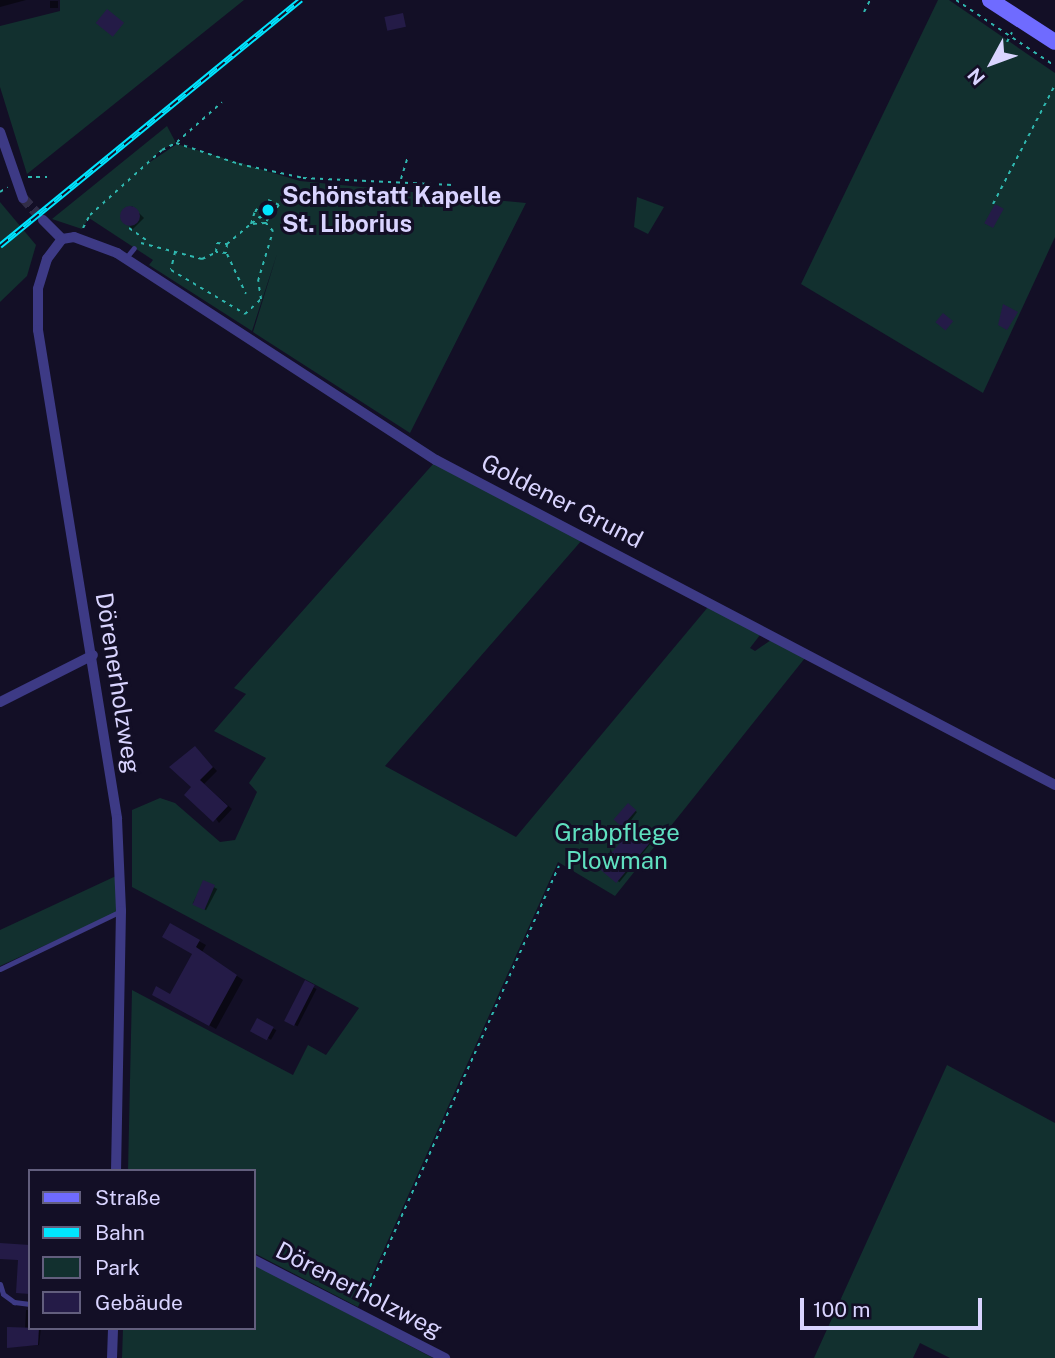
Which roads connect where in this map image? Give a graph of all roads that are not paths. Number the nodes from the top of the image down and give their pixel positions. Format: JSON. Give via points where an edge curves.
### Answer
{"nodes":[{"id":1,"x":990,"y":0,"type":"edge"},
{"id":2,"x":1055,"y":43,"type":"edge"},
{"id":3,"x":0,"y":132,"type":"edge"},
{"id":4,"x":0,"y":168,"type":"edge"},
{"id":5,"x":14,"y":178,"type":"junction"},
{"id":6,"x":23,"y":198,"type":"tunnel mouth"},
{"id":7,"x":43,"y":220,"type":"tunnel mouth"},
{"id":8,"x":62,"y":239,"type":"junction"},
{"id":9,"x":134,"y":247,"type":"road end"},
{"id":10,"x":125,"y":259,"type":"junction"},
{"id":11,"x":93,"y":655,"type":"junction"},
{"id":12,"x":0,"y":702,"type":"edge"},
{"id":13,"x":1055,"y":785,"type":"edge"},
{"id":14,"x":121,"y":911,"type":"junction"},
{"id":15,"x":0,"y":969,"type":"edge"},
{"id":16,"x":116,"y":1169,"type":"edge"},
{"id":17,"x":256,"y":1261,"type":"edge"},
{"id":18,"x":0,"y":1284,"type":"edge"},
{"id":19,"x":28,"y":1304,"type":"edge"},
{"id":20,"x":113,"y":1330,"type":"edge"},
{"id":21,"x":112,"y":1358,"type":"edge"},
{"id":22,"x":445,"y":1358,"type":"edge"}],
"edges":[{"from":1,"to":2,"type":"main road"},
{"from":3,"to":5,"type":"street"},
{"from":4,"to":5,"type":"street"},
{"from":5,"to":6,"type":"street"},
{"from":7,"to":8,"type":"street"},
{"from":8,"to":10,"type":"street","name":"Goldener Grund","via":[[78,239]]},
{"from":8,"to":11,"type":"street","name":"Dörenerholzweg","via":[[47,259],[38,289],[38,330]]},
{"from":9,"to":10,"type":"lane"},
{"from":10,"to":13,"type":"street","name":"Goldener Grund","via":[[436,460]]},
{"from":11,"to":12,"type":"street"},
{"from":11,"to":14,"type":"street","name":"Dörenerholzweg","via":[[117,820]]},
{"from":14,"to":15,"type":"lane"},
{"from":14,"to":16,"type":"street","name":"Dörenerholzweg"},
{"from":17,"to":22,"type":"street","name":"Dörenerholzweg"},
{"from":18,"to":19,"type":"lane","via":[[3,1294],[14,1302]]},
{"from":20,"to":21,"type":"street"}]}
